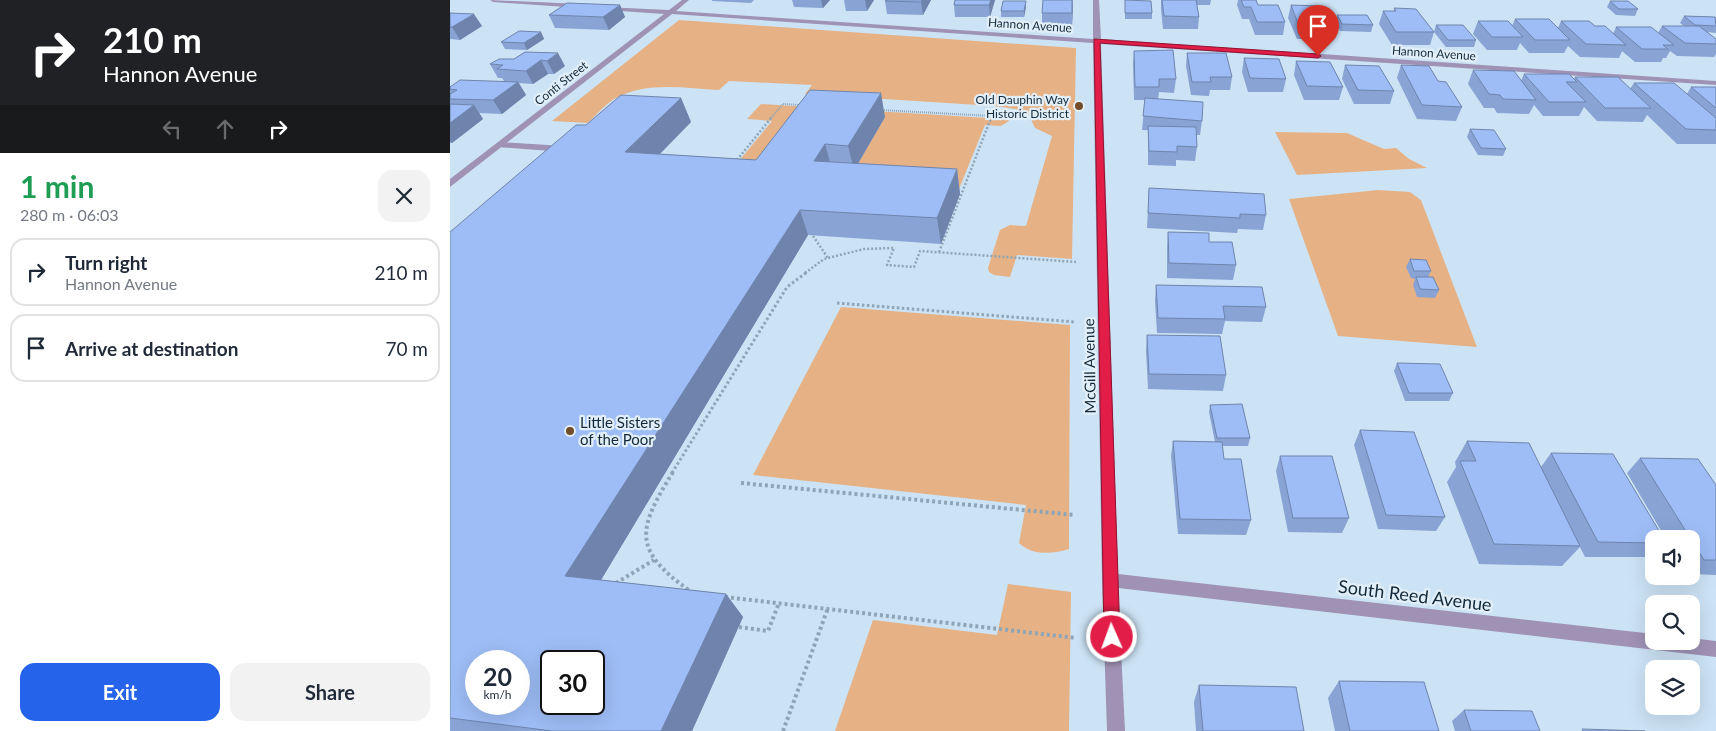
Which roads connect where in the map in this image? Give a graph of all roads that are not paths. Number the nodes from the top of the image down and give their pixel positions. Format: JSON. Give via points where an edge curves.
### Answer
{"nodes":[{"id":1,"x":493,"y":0,"type":"edge"},
{"id":2,"x":686,"y":0,"type":"edge"},
{"id":3,"x":1096,"y":0,"type":"edge"},
{"id":4,"x":592,"y":7,"type":"edge"},
{"id":5,"x":602,"y":7,"type":"edge"},
{"id":6,"x":671,"y":12,"type":"junction"},
{"id":7,"x":1096,"y":40,"type":"junction"},
{"id":8,"x":1716,"y":83,"type":"edge"},
{"id":9,"x":500,"y":144,"type":"junction"},
{"id":10,"x":564,"y":149,"type":"edge"},
{"id":11,"x":450,"y":184,"type":"edge"},
{"id":12,"x":1110,"y":580,"type":"junction"},
{"id":13,"x":1716,"y":649,"type":"edge"},
{"id":14,"x":1116,"y":731,"type":"edge"}],
"edges":[{"from":1,"to":4,"type":"street"},
{"from":2,"to":6,"type":"street","name":"Conti Street"},
{"from":3,"to":7,"type":"street","name":"McGill Avenue"},
{"from":5,"to":6,"type":"street","name":"Hannon Avenue"},
{"from":6,"to":7,"type":"street","name":"Hannon Avenue"},
{"from":6,"to":9,"type":"street","name":"Conti Street"},
{"from":7,"to":8,"type":"street","name":"Hannon Avenue"},
{"from":7,"to":12,"type":"street","name":"McGill Avenue"},
{"from":9,"to":10,"type":"street"},
{"from":9,"to":11,"type":"street","name":"Conti Street"},
{"from":12,"to":13,"type":"street","name":"South Reed Avenue"},
{"from":12,"to":14,"type":"street","name":"McGill Avenue"}]}
